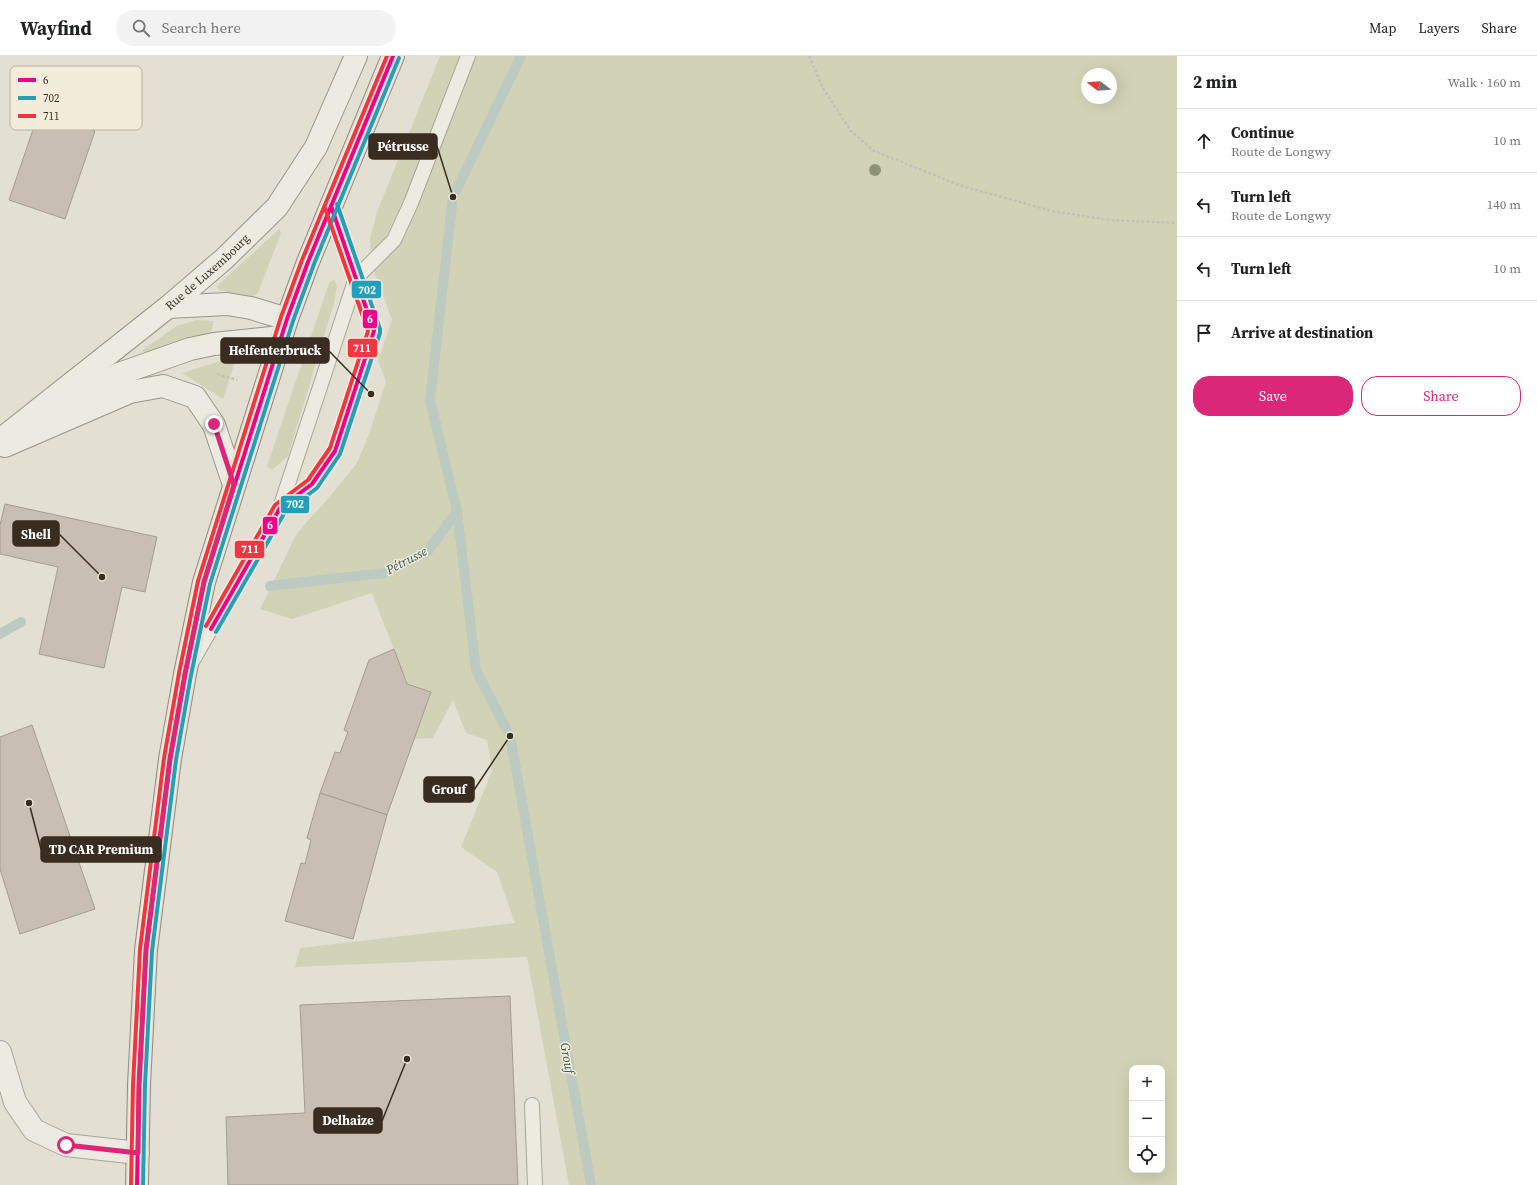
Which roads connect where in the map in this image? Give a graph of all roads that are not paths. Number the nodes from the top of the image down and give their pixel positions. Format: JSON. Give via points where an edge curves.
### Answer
{"nodes":[{"id":1,"x":356,"y":56,"type":"edge"},
{"id":2,"x":392,"y":56,"type":"edge"},
{"id":3,"x":468,"y":56,"type":"edge"},
{"id":4,"x":331,"y":206,"type":"junction"},
{"id":5,"x":356,"y":278,"type":"junction"},
{"id":6,"x":168,"y":307,"type":"junction"},
{"id":7,"x":284,"y":328,"type":"junction"},
{"id":8,"x":0,"y":440,"type":"edge"},
{"id":9,"x":0,"y":445,"type":"edge"},
{"id":10,"x":0,"y":448,"type":"edge"},
{"id":11,"x":234,"y":485,"type":"junction"},
{"id":12,"x":280,"y":508,"type":"junction"},
{"id":13,"x":185,"y":674,"type":"junction"},
{"id":14,"x":0,"y":1052,"type":"edge"},
{"id":15,"x":532,"y":1105,"type":"dead end"},
{"id":16,"x":138,"y":1153,"type":"junction"},
{"id":17,"x":137,"y":1185,"type":"edge"},
{"id":18,"x":535,"y":1185,"type":"edge"}],
"edges":[{"from":1,"to":6,"type":"main road","name":"Rue de Luxembourg","via":[[316,147],[278,207],[224,259]]},
{"from":2,"to":4,"type":"main road"},
{"from":3,"to":5,"type":"lane","via":[[394,240]]},
{"from":4,"to":5,"type":"lane"},
{"from":4,"to":7,"type":"main road"},
{"from":5,"to":12,"type":"lane"},
{"from":5,"to":12,"type":"lane","via":[[374,331],[335,452],[312,484]]},
{"from":6,"to":7,"type":"main road","via":[[228,304],[251,308]]},
{"from":6,"to":8,"type":"main road","name":"Rue de Luxembourg"},
{"from":7,"to":9,"type":"main road","via":[[190,349],[119,374]]},
{"from":7,"to":11,"type":"main road"},
{"from":10,"to":11,"type":"main road","via":[[130,392],[163,386],[196,397],[214,424]]},
{"from":11,"to":13,"type":"main road","via":[[204,582]]},
{"from":12,"to":13,"type":"lane"},
{"from":13,"to":16,"type":"main road","via":[[170,759],[146,950]]},
{"from":14,"to":16,"type":"main road","via":[[15,1102],[34,1130],[66,1145]]},
{"from":15,"to":18,"type":"lane"},
{"from":16,"to":17,"type":"main road"}]}
